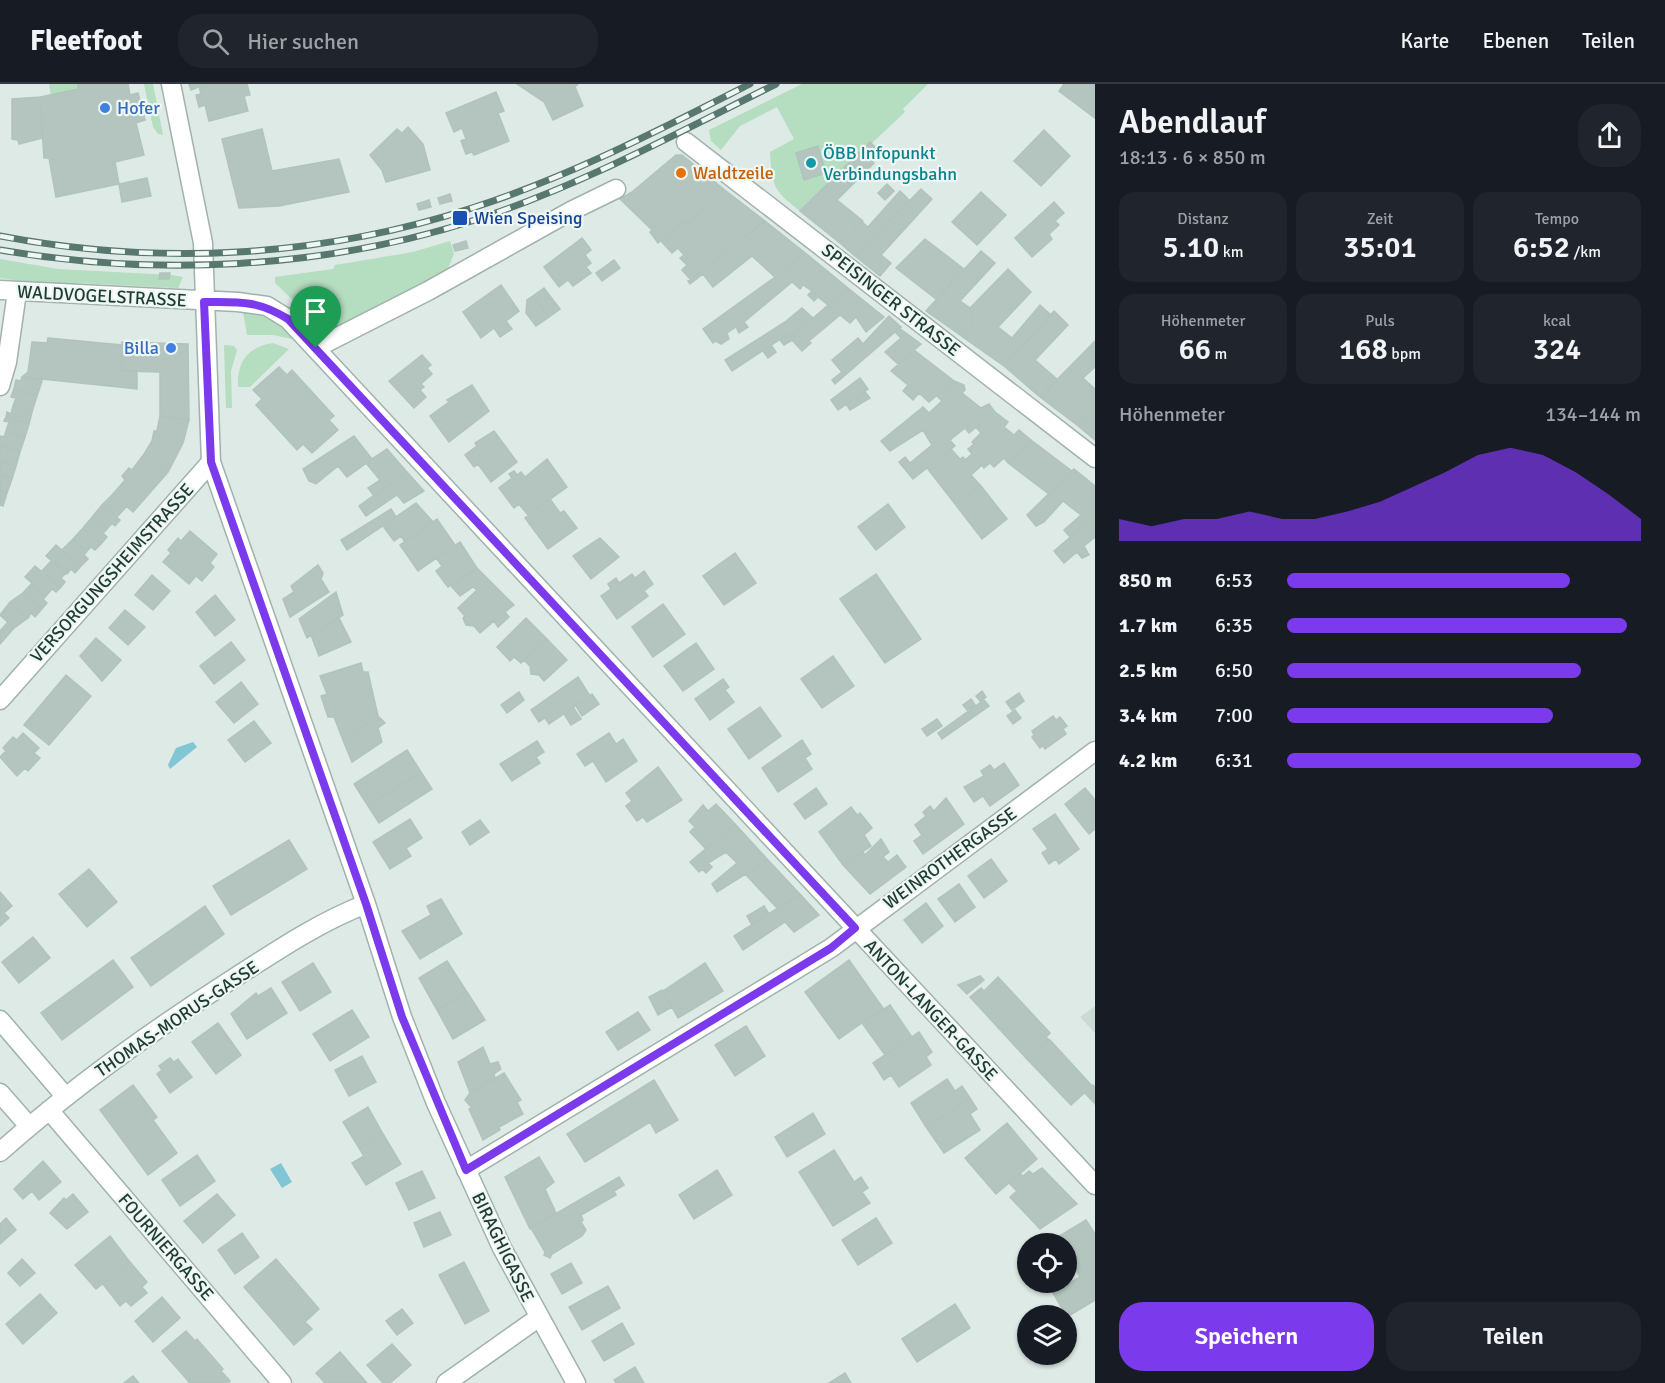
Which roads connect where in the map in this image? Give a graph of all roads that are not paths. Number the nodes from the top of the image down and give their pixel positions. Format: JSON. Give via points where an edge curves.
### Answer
{"nodes":[{"id":1,"x":171,"y":84,"type":"edge"},
{"id":2,"x":686,"y":142,"type":"dead end"},
{"id":3,"x":616,"y":189,"type":"dead end"},
{"id":4,"x":8,"y":291,"type":"edge"},
{"id":5,"x":204,"y":302,"type":"junction"},
{"id":6,"x":316,"y":348,"type":"junction"},
{"id":7,"x":0,"y":386,"type":"edge"},
{"id":8,"x":1095,"y":458,"type":"edge"},
{"id":9,"x":211,"y":462,"type":"junction"},
{"id":10,"x":0,"y":700,"type":"edge"},
{"id":11,"x":1095,"y":751,"type":"edge"},
{"id":12,"x":366,"y":904,"type":"junction"},
{"id":13,"x":855,"y":928,"type":"junction"},
{"id":14,"x":0,"y":1020,"type":"edge"},
{"id":15,"x":0,"y":1093,"type":"edge"},
{"id":16,"x":65,"y":1096,"type":"junction"},
{"id":17,"x":49,"y":1110,"type":"junction"},
{"id":18,"x":29,"y":1126,"type":"junction"},
{"id":19,"x":0,"y":1152,"type":"edge"},
{"id":20,"x":466,"y":1170,"type":"junction"},
{"id":21,"x":1095,"y":1185,"type":"edge"},
{"id":22,"x":538,"y":1318,"type":"junction"},
{"id":23,"x":282,"y":1383,"type":"edge"},
{"id":24,"x":447,"y":1383,"type":"edge"},
{"id":25,"x":576,"y":1383,"type":"edge"}],
"edges":[{"from":1,"to":5,"type":"street","via":[[203,243]]},
{"from":2,"to":8,"type":"street","name":"SPEISINGER STRASSE"},
{"from":3,"to":6,"type":"street"},
{"from":4,"to":5,"type":"street","name":"WALDVOGELSTRASSE"},
{"from":4,"to":7,"type":"street","via":[[7,362]]},
{"from":5,"to":6,"type":"street","name":"ANTON-LANGER-GASSE","via":[[267,306],[288,319]]},
{"from":5,"to":9,"type":"street"},
{"from":6,"to":13,"type":"street","name":"ANTON-LANGER-GASSE"},
{"from":9,"to":10,"type":"street","name":"VERSORGUNGSHEIMSTRASSE"},
{"from":9,"to":12,"type":"street","name":"BIRAGHIGASSE"},
{"from":11,"to":13,"type":"street","name":"WEINROTHERGASSE"},
{"from":12,"to":16,"type":"street","name":"THOMAS-MORUS-GASSE","via":[[329,919],[273,953]]},
{"from":12,"to":20,"type":"street","name":"BIRAGHIGASSE","via":[[402,1017]]},
{"from":13,"to":20,"type":"street","name":"WEINROTHERGASSE","via":[[831,948]]},
{"from":13,"to":21,"type":"street","name":"ANTON-LANGER-GASSE"},
{"from":14,"to":16,"type":"street"},
{"from":15,"to":18,"type":"street"},
{"from":16,"to":17,"type":"street","name":"THOMAS-MORUS-GASSE"},
{"from":17,"to":18,"type":"street","name":"THOMAS-MORUS-GASSE"},
{"from":17,"to":23,"type":"street","name":"FOURNIERGASSE"},
{"from":18,"to":19,"type":"street","name":"THOMAS-MORUS-GASSE"},
{"from":20,"to":22,"type":"street","name":"BIRAGHIGASSE"},
{"from":22,"to":24,"type":"street"},
{"from":22,"to":25,"type":"street","name":"BIRAGHIGASSE"}]}
